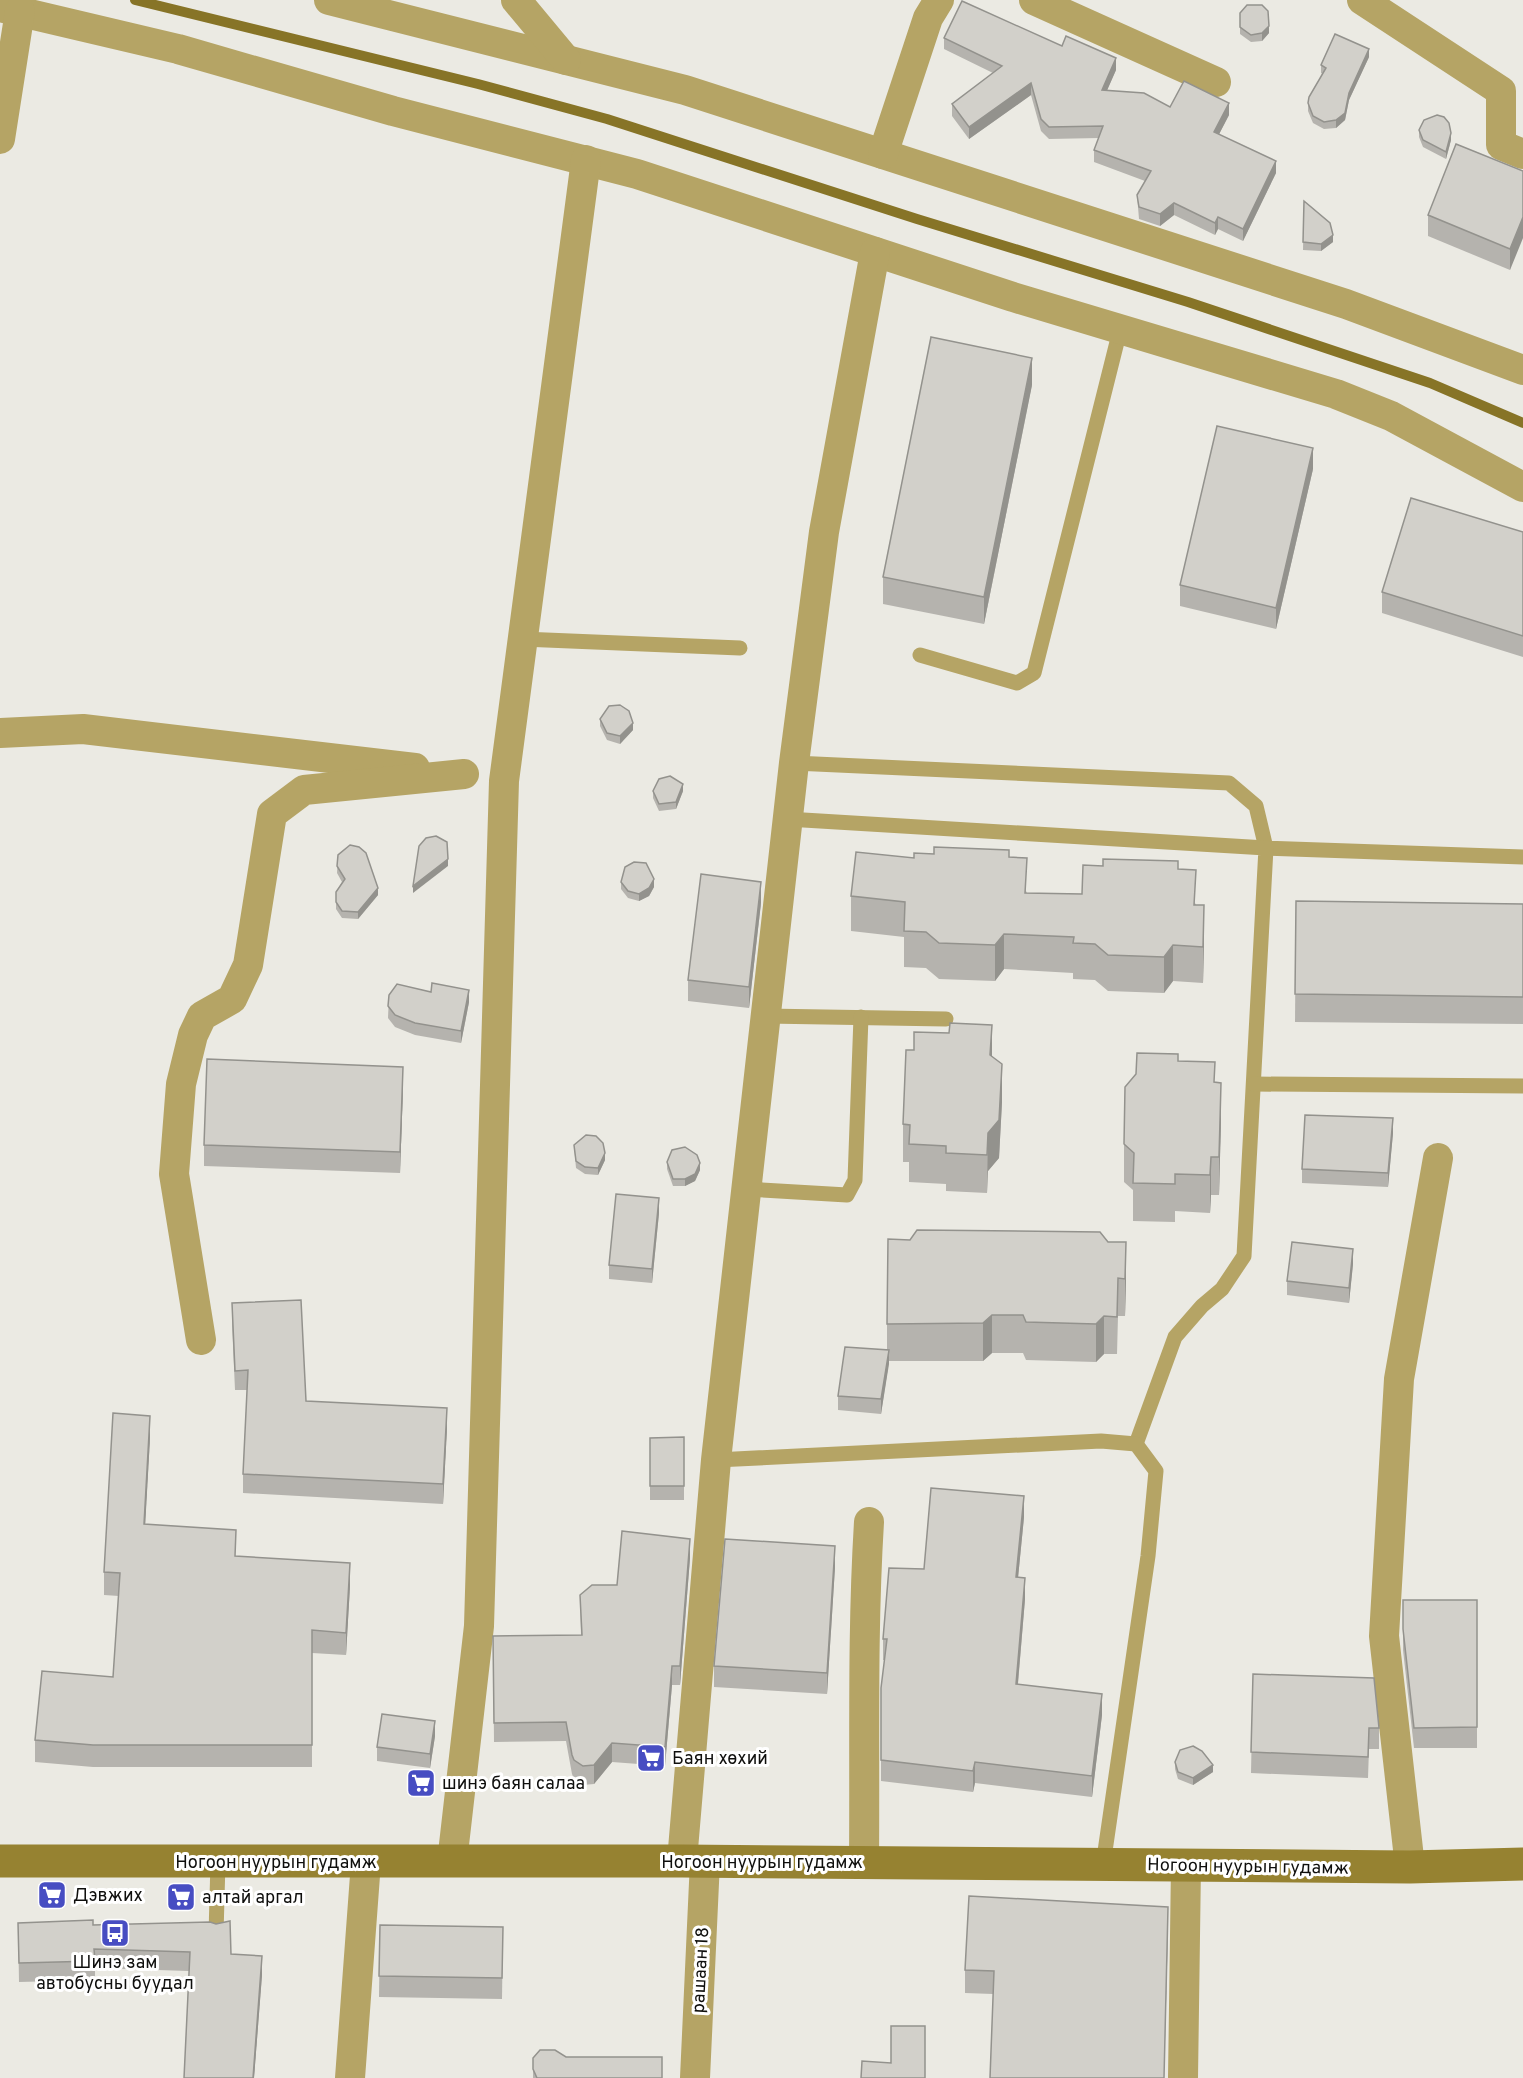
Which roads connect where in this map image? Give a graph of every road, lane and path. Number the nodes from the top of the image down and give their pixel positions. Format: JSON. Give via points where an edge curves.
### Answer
{"nodes":[{"id":1,"x":329,"y":0,"type":"edge"},
{"id":2,"x":516,"y":0,"type":"edge"},
{"id":3,"x":939,"y":0,"type":"edge"},
{"id":4,"x":1034,"y":0,"type":"edge"},
{"id":5,"x":1362,"y":0,"type":"edge"},
{"id":6,"x":10,"y":9,"type":"edge"},
{"id":7,"x":566,"y":60,"type":"junction"},
{"id":8,"x":1216,"y":82,"type":"dead end"},
{"id":9,"x":0,"y":139,"type":"edge"},
{"id":10,"x":884,"y":154,"type":"junction"},
{"id":11,"x":1523,"y":154,"type":"edge"},
{"id":12,"x":586,"y":160,"type":"junction"},
{"id":13,"x":875,"y":252,"type":"junction"},
{"id":14,"x":1120,"y":330,"type":"junction"},
{"id":15,"x":1523,"y":370,"type":"edge"},
{"id":16,"x":1523,"y":487,"type":"edge"},
{"id":17,"x":522,"y":639,"type":"junction"},
{"id":18,"x":740,"y":648,"type":"dead end"},
{"id":19,"x":920,"y":655,"type":"dead end"},
{"id":20,"x":0,"y":733,"type":"edge"},
{"id":21,"x":794,"y":763,"type":"junction"},
{"id":22,"x":464,"y":774,"type":"junction"},
{"id":23,"x":504,"y":798,"type":"junction"},
{"id":24,"x":787,"y":819,"type":"junction"},
{"id":25,"x":1266,"y":848,"type":"junction"},
{"id":26,"x":1523,"y":857,"type":"edge"},
{"id":27,"x":765,"y":1016,"type":"junction"},
{"id":28,"x":861,"y":1017,"type":"junction"},
{"id":29,"x":946,"y":1019,"type":"dead end"},
{"id":30,"x":1254,"y":1084,"type":"junction"},
{"id":31,"x":1523,"y":1086,"type":"edge"},
{"id":32,"x":1438,"y":1158,"type":"dead end"},
{"id":33,"x":746,"y":1189,"type":"junction"},
{"id":34,"x":201,"y":1340,"type":"dead end"},
{"id":35,"x":1136,"y":1444,"type":"junction"},
{"id":36,"x":716,"y":1460,"type":"junction"},
{"id":37,"x":869,"y":1522,"type":"dead end"},
{"id":38,"x":0,"y":1861,"type":"edge"},
{"id":39,"x":693,"y":1861,"type":"junction"},
{"id":40,"x":218,"y":1862,"type":"junction"},
{"id":41,"x":366,"y":1862,"type":"junction"},
{"id":42,"x":452,"y":1862,"type":"junction"},
{"id":43,"x":864,"y":1863,"type":"junction"},
{"id":44,"x":1523,"y":1864,"type":"edge"},
{"id":45,"x":1103,"y":1865,"type":"junction"},
{"id":46,"x":1186,"y":1865,"type":"junction"},
{"id":47,"x":1410,"y":1868,"type":"junction"},
{"id":48,"x":216,"y":1935,"type":"edge"},
{"id":49,"x":350,"y":2078,"type":"edge"},
{"id":50,"x":695,"y":2078,"type":"edge"},
{"id":51,"x":1183,"y":2078,"type":"edge"}],
"edges":[{"from":1,"to":7,"type":"street"},
{"from":2,"to":7,"type":"street"},
{"from":3,"to":10,"type":"street","via":[[928,18]]},
{"from":4,"to":8,"type":"street"},
{"from":5,"to":11,"type":"street","via":[[1501,91],[1501,145]]},
{"from":6,"to":9,"type":"street"},
{"from":6,"to":12,"type":"street","via":[[178,49],[393,111]]},
{"from":7,"to":10,"type":"street","via":[[685,90]]},
{"from":10,"to":15,"type":"street","via":[[1346,304]]},
{"from":12,"to":13,"type":"street"},
{"from":12,"to":17,"type":"street"},
{"from":13,"to":14,"type":"street"},
{"from":13,"to":21,"type":"street","name":"рашаан 18","via":[[824,532]]},
{"from":14,"to":16,"type":"street","via":[[1336,394],[1391,416]]},
{"from":14,"to":19,"type":"lane","via":[[1034,673],[1017,683]]},
{"from":17,"to":18,"type":"lane"},
{"from":17,"to":23,"type":"street"},
{"from":20,"to":22,"type":"street","via":[[83,729]]},
{"from":21,"to":24,"type":"street","name":"рашаан 18"},
{"from":21,"to":25,"type":"lane","via":[[1228,783],[1256,806]]},
{"from":22,"to":23,"type":"street"},
{"from":22,"to":34,"type":"street","via":[[304,790],[272,814],[248,965],[232,999],[202,1016],[181,1084],[174,1174]]},
{"from":23,"to":42,"type":"street","via":[[479,1626]]},
{"from":24,"to":25,"type":"lane"},
{"from":24,"to":27,"type":"street","name":"рашаан 18"},
{"from":25,"to":26,"type":"lane"},
{"from":25,"to":30,"type":"lane"},
{"from":27,"to":28,"type":"lane"},
{"from":27,"to":33,"type":"street","name":"рашаан 18"},
{"from":28,"to":29,"type":"lane"},
{"from":28,"to":33,"type":"lane","via":[[855,1180],[847,1195]]},
{"from":30,"to":31,"type":"lane"},
{"from":30,"to":35,"type":"lane","via":[[1244,1256],[1222,1289],[1175,1337]]},
{"from":32,"to":47,"type":"street","via":[[1399,1379],[1384,1636]]},
{"from":33,"to":36,"type":"street","name":"рашаан 18"},
{"from":35,"to":36,"type":"lane","via":[[1101,1441]]},
{"from":35,"to":45,"type":"lane","via":[[1156,1471],[1148,1556]]},
{"from":36,"to":39,"type":"street","name":"рашаан 18"},
{"from":37,"to":43,"type":"street","via":[[863,1612]]},
{"from":38,"to":40,"type":"main road","name":"Ногоон нуурын гудамж"},
{"from":39,"to":42,"type":"main road","name":"Ногоон нуурын гудамж"},
{"from":39,"to":43,"type":"main road","name":"Ногоон нуурын гудамж"},
{"from":39,"to":50,"type":"street","name":"рашаан 18"},
{"from":40,"to":41,"type":"main road","name":"Ногоон нуурын гудамж"},
{"from":40,"to":48,"type":"lane"},
{"from":41,"to":42,"type":"main road","name":"Ногоон нуурын гудамж"},
{"from":41,"to":49,"type":"street"},
{"from":43,"to":45,"type":"main road","name":"Ногоон нуурын гудамж"},
{"from":44,"to":47,"type":"main road","name":"Ногоон нуурын гудамж"},
{"from":45,"to":46,"type":"main road","name":"Ногоон нуурын гудамж"},
{"from":46,"to":47,"type":"main road","name":"Ногоон нуурын гудамж"},
{"from":46,"to":51,"type":"street"}]}
